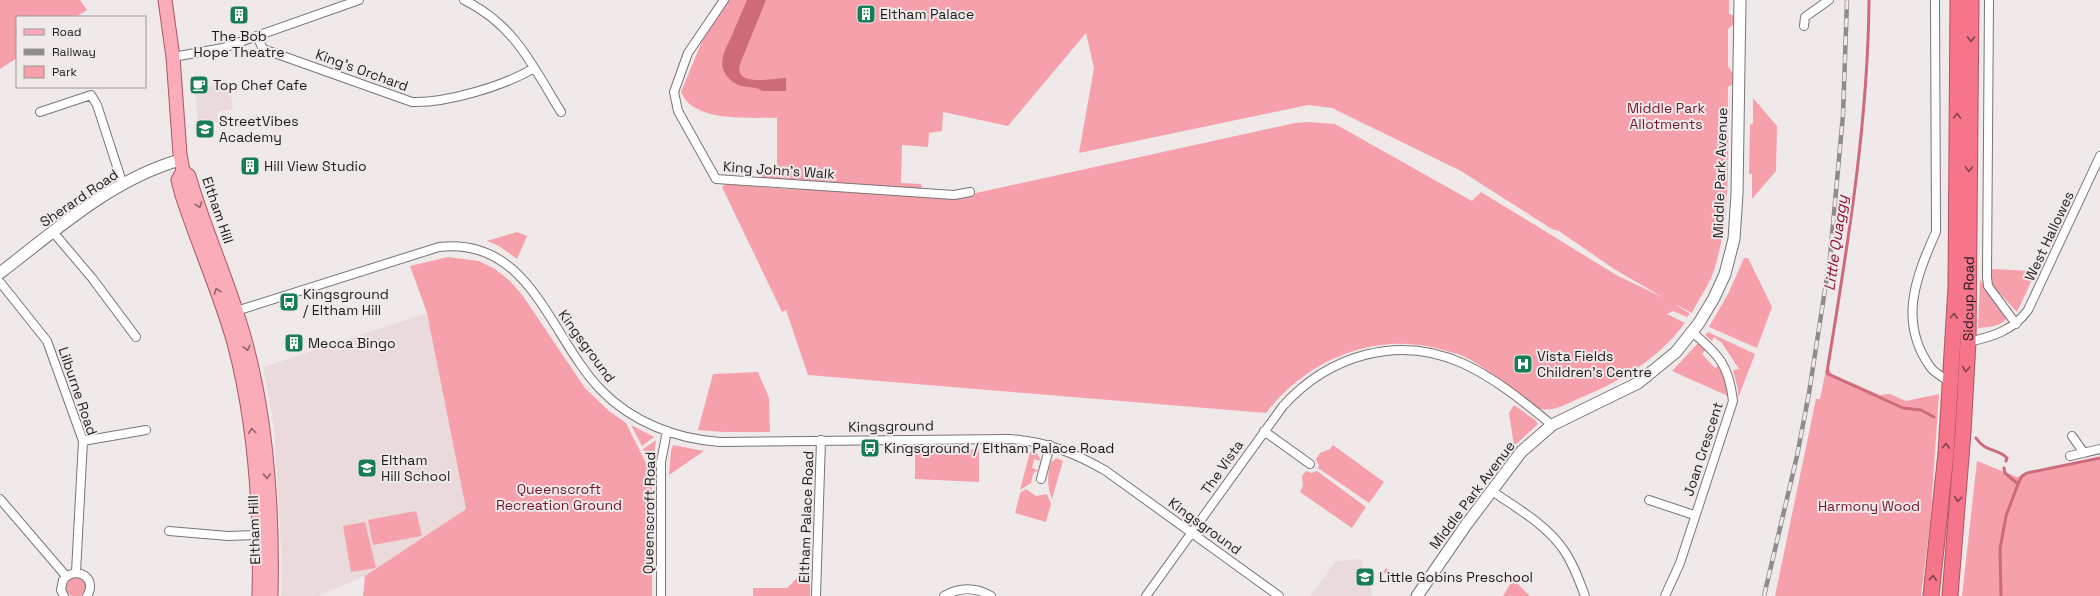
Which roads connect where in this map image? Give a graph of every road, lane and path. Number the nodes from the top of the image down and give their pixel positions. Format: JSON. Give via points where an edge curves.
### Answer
{"nodes":[{"id":1,"x":165,"y":0,"type":"edge"},
{"id":2,"x":359,"y":0,"type":"edge"},
{"id":3,"x":464,"y":0,"type":"edge"},
{"id":4,"x":724,"y":0,"type":"edge"},
{"id":5,"x":1740,"y":0,"type":"edge"},
{"id":6,"x":1829,"y":0,"type":"edge"},
{"id":7,"x":1936,"y":0,"type":"edge"},
{"id":8,"x":1958,"y":0,"type":"edge"},
{"id":9,"x":1971,"y":0,"type":"edge"},
{"id":10,"x":1989,"y":0,"type":"edge"},
{"id":11,"x":1804,"y":26,"type":"dead end"},
{"id":12,"x":256,"y":36,"type":"junction"},
{"id":13,"x":173,"y":56,"type":"junction"},
{"id":14,"x":534,"y":68,"type":"junction"},
{"id":15,"x":40,"y":112,"type":"dead end"},
{"id":16,"x":561,"y":112,"type":"dead end"},
{"id":17,"x":2100,"y":156,"type":"edge"},
{"id":18,"x":182,"y":166,"type":"junction"},
{"id":19,"x":123,"y":185,"type":"junction"},
{"id":20,"x":970,"y":192,"type":"dead end"},
{"id":21,"x":53,"y":232,"type":"junction"},
{"id":22,"x":0,"y":273,"type":"edge"},
{"id":23,"x":0,"y":282,"type":"edge"},
{"id":24,"x":231,"y":313,"type":"junction"},
{"id":25,"x":2016,"y":324,"type":"junction"},
{"id":26,"x":1692,"y":332,"type":"junction"},
{"id":27,"x":136,"y":337,"type":"dead end"},
{"id":28,"x":1968,"y":342,"type":"junction"},
{"id":29,"x":1951,"y":383,"type":"junction"},
{"id":30,"x":1552,"y":424,"type":"junction"},
{"id":31,"x":146,"y":430,"type":"dead end"},
{"id":32,"x":1264,"y":431,"type":"junction"},
{"id":33,"x":667,"y":432,"type":"junction"},
{"id":34,"x":2072,"y":436,"type":"dead end"},
{"id":35,"x":821,"y":440,"type":"junction"},
{"id":36,"x":83,"y":442,"type":"junction"},
{"id":37,"x":1050,"y":445,"type":"junction"},
{"id":38,"x":2100,"y":449,"type":"edge"},
{"id":39,"x":2084,"y":453,"type":"junction"},
{"id":40,"x":2070,"y":456,"type":"dead end"},
{"id":41,"x":1310,"y":464,"type":"dead end"},
{"id":42,"x":1041,"y":479,"type":"dead end"},
{"id":43,"x":1492,"y":491,"type":"junction"},
{"id":44,"x":0,"y":499,"type":"edge"},
{"id":45,"x":1649,"y":500,"type":"dead end"},
{"id":46,"x":1694,"y":515,"type":"junction"},
{"id":47,"x":168,"y":531,"type":"dead end"},
{"id":48,"x":1192,"y":532,"type":"junction"},
{"id":49,"x":259,"y":536,"type":"junction"},
{"id":50,"x":76,"y":572,"type":"junction"},
{"id":51,"x":66,"y":576,"type":"junction"},
{"id":52,"x":90,"y":595,"type":"edge"},
{"id":53,"x":63,"y":596,"type":"edge"},
{"id":54,"x":259,"y":596,"type":"edge"},
{"id":55,"x":271,"y":596,"type":"edge"},
{"id":56,"x":661,"y":596,"type":"edge"},
{"id":57,"x":816,"y":596,"type":"edge"},
{"id":58,"x":944,"y":596,"type":"edge"},
{"id":59,"x":991,"y":596,"type":"edge"},
{"id":60,"x":1146,"y":596,"type":"edge"},
{"id":61,"x":1279,"y":596,"type":"edge"},
{"id":62,"x":1416,"y":596,"type":"edge"},
{"id":63,"x":1586,"y":596,"type":"edge"},
{"id":64,"x":1665,"y":596,"type":"edge"},
{"id":65,"x":1931,"y":596,"type":"edge"},
{"id":66,"x":1950,"y":596,"type":"edge"}],
"edges":[{"from":1,"to":13,"type":"main road","name":"Eltham Hill"},
{"from":2,"to":12,"type":"street"},
{"from":3,"to":14,"type":"street","via":[[495,18],[519,44]]},
{"from":4,"to":20,"type":"street","name":"King John's Walk","via":[[688,53],[674,92],[678,111],[716,179],[954,196]]},
{"from":5,"to":26,"type":"street","name":"Middle Park Avenue","via":[[1734,239],[1725,274],[1714,298]]},
{"from":6,"to":11,"type":"street","via":[[1806,17]]},
{"from":7,"to":29,"type":"street","via":[[1936,232],[1920,267],[1913,298],[1912,322],[1918,342],[1932,369]]},
{"from":29,"to":8,"type":"highway","name":"Sidcup Road","one_way":true,"via":[[1956,287]]},
{"from":9,"to":28,"type":"highway","name":"Sidcup Road","one_way":true},
{"from":10,"to":25,"type":"street","name":"Sidcup Road","via":[[1987,277],[1988,286]]},
{"from":12,"to":13,"type":"street","via":[[211,51]]},
{"from":12,"to":14,"type":"street","name":"King's Orchard","via":[[264,49],[412,102],[444,100],[517,78]]},
{"from":13,"to":18,"type":"main road","name":"Eltham Hill"},
{"from":14,"to":16,"type":"street"},
{"from":15,"to":19,"type":"street","via":[[91,95],[97,105]]},
{"from":17,"to":25,"type":"street","name":"West Hallowes","via":[[2030,306]]},
{"from":18,"to":19,"type":"street","name":"Sherard Road","via":[[156,169]]},
{"from":18,"to":24,"type":"main road","name":"Eltham Hill","via":[[178,180],[182,195]]},
{"from":19,"to":21,"type":"street","name":"Sherard Road"},
{"from":21,"to":22,"type":"street","name":"Sherard Road"},
{"from":21,"to":27,"type":"street","via":[[96,283]]},
{"from":23,"to":36,"type":"street","name":"Lilburne Road","via":[[47,341]]},
{"from":24,"to":33,"type":"street","name":"Kingsground","via":[[439,246],[452,245],[477,249],[502,260],[520,274],[602,391],[628,412]]},
{"from":49,"to":24,"type":"main road","name":"Eltham Hill","one_way":true,"via":[[250,413],[238,361]]},
{"from":24,"to":55,"type":"main road","name":"Eltham Hill","one_way":true,"via":[[250,360],[263,420],[271,535]]},
{"from":25,"to":28,"type":"street","via":[[1994,335]]},
{"from":26,"to":30,"type":"street","name":"Middle Park Avenue","via":[[1676,352],[1638,383]]},
{"from":26,"to":46,"type":"street","name":"Joan Crescent","via":[[1722,360],[1731,382],[1733,400],[1714,463]]},
{"from":28,"to":66,"type":"highway","name":"Sidcup Road","one_way":true},
{"from":65,"to":29,"type":"highway","name":"Sidcup Road","one_way":true},
{"from":30,"to":32,"type":"street","name":"The Vista","via":[[1504,388],[1461,362],[1426,352],[1390,350],[1356,356],[1316,376],[1296,391]]},
{"from":30,"to":43,"type":"street","name":"Middle Park Avenue","via":[[1514,460]]},
{"from":31,"to":36,"type":"street"},
{"from":32,"to":41,"type":"street"},
{"from":32,"to":48,"type":"street","name":"The Vista"},
{"from":33,"to":35,"type":"street","name":"Kingsground","via":[[720,442]]},
{"from":33,"to":56,"type":"street","name":"Queenscroft Road","via":[[661,462]]},
{"from":34,"to":39,"type":"street"},
{"from":35,"to":37,"type":"street","name":"Kingsground","via":[[1008,439],[1032,440]]},
{"from":35,"to":57,"type":"street","name":"Eltham Palace Road"},
{"from":36,"to":50,"type":"street","name":"Lilburne Road"},
{"from":37,"to":42,"type":"street"},
{"from":37,"to":48,"type":"street","name":"Kingsground","via":[[1081,457],[1106,471]]},
{"from":38,"to":39,"type":"street"},
{"from":39,"to":40,"type":"street"},
{"from":43,"to":62,"type":"street","name":"Middle Park Avenue"},
{"from":43,"to":63,"type":"street","via":[[1537,523],[1558,542],[1569,558]]},
{"from":44,"to":51,"type":"street"},
{"from":45,"to":46,"type":"street","name":"Joan Crescent"},
{"from":46,"to":64,"type":"street","name":"Joan Crescent","via":[[1680,563]]},
{"from":47,"to":49,"type":"street"},
{"from":48,"to":60,"type":"street","name":"The Vista"},
{"from":48,"to":61,"type":"street","name":"Kingsground"},
{"from":49,"to":54,"type":"main road","name":"Eltham Hill"},
{"from":50,"to":51,"type":"street"},
{"from":50,"to":52,"type":"street","via":[[82,574],[89,582]]},
{"from":51,"to":53,"type":"street","via":[[61,584]]},
{"from":58,"to":59,"type":"street","via":[[962,589]]}]}
